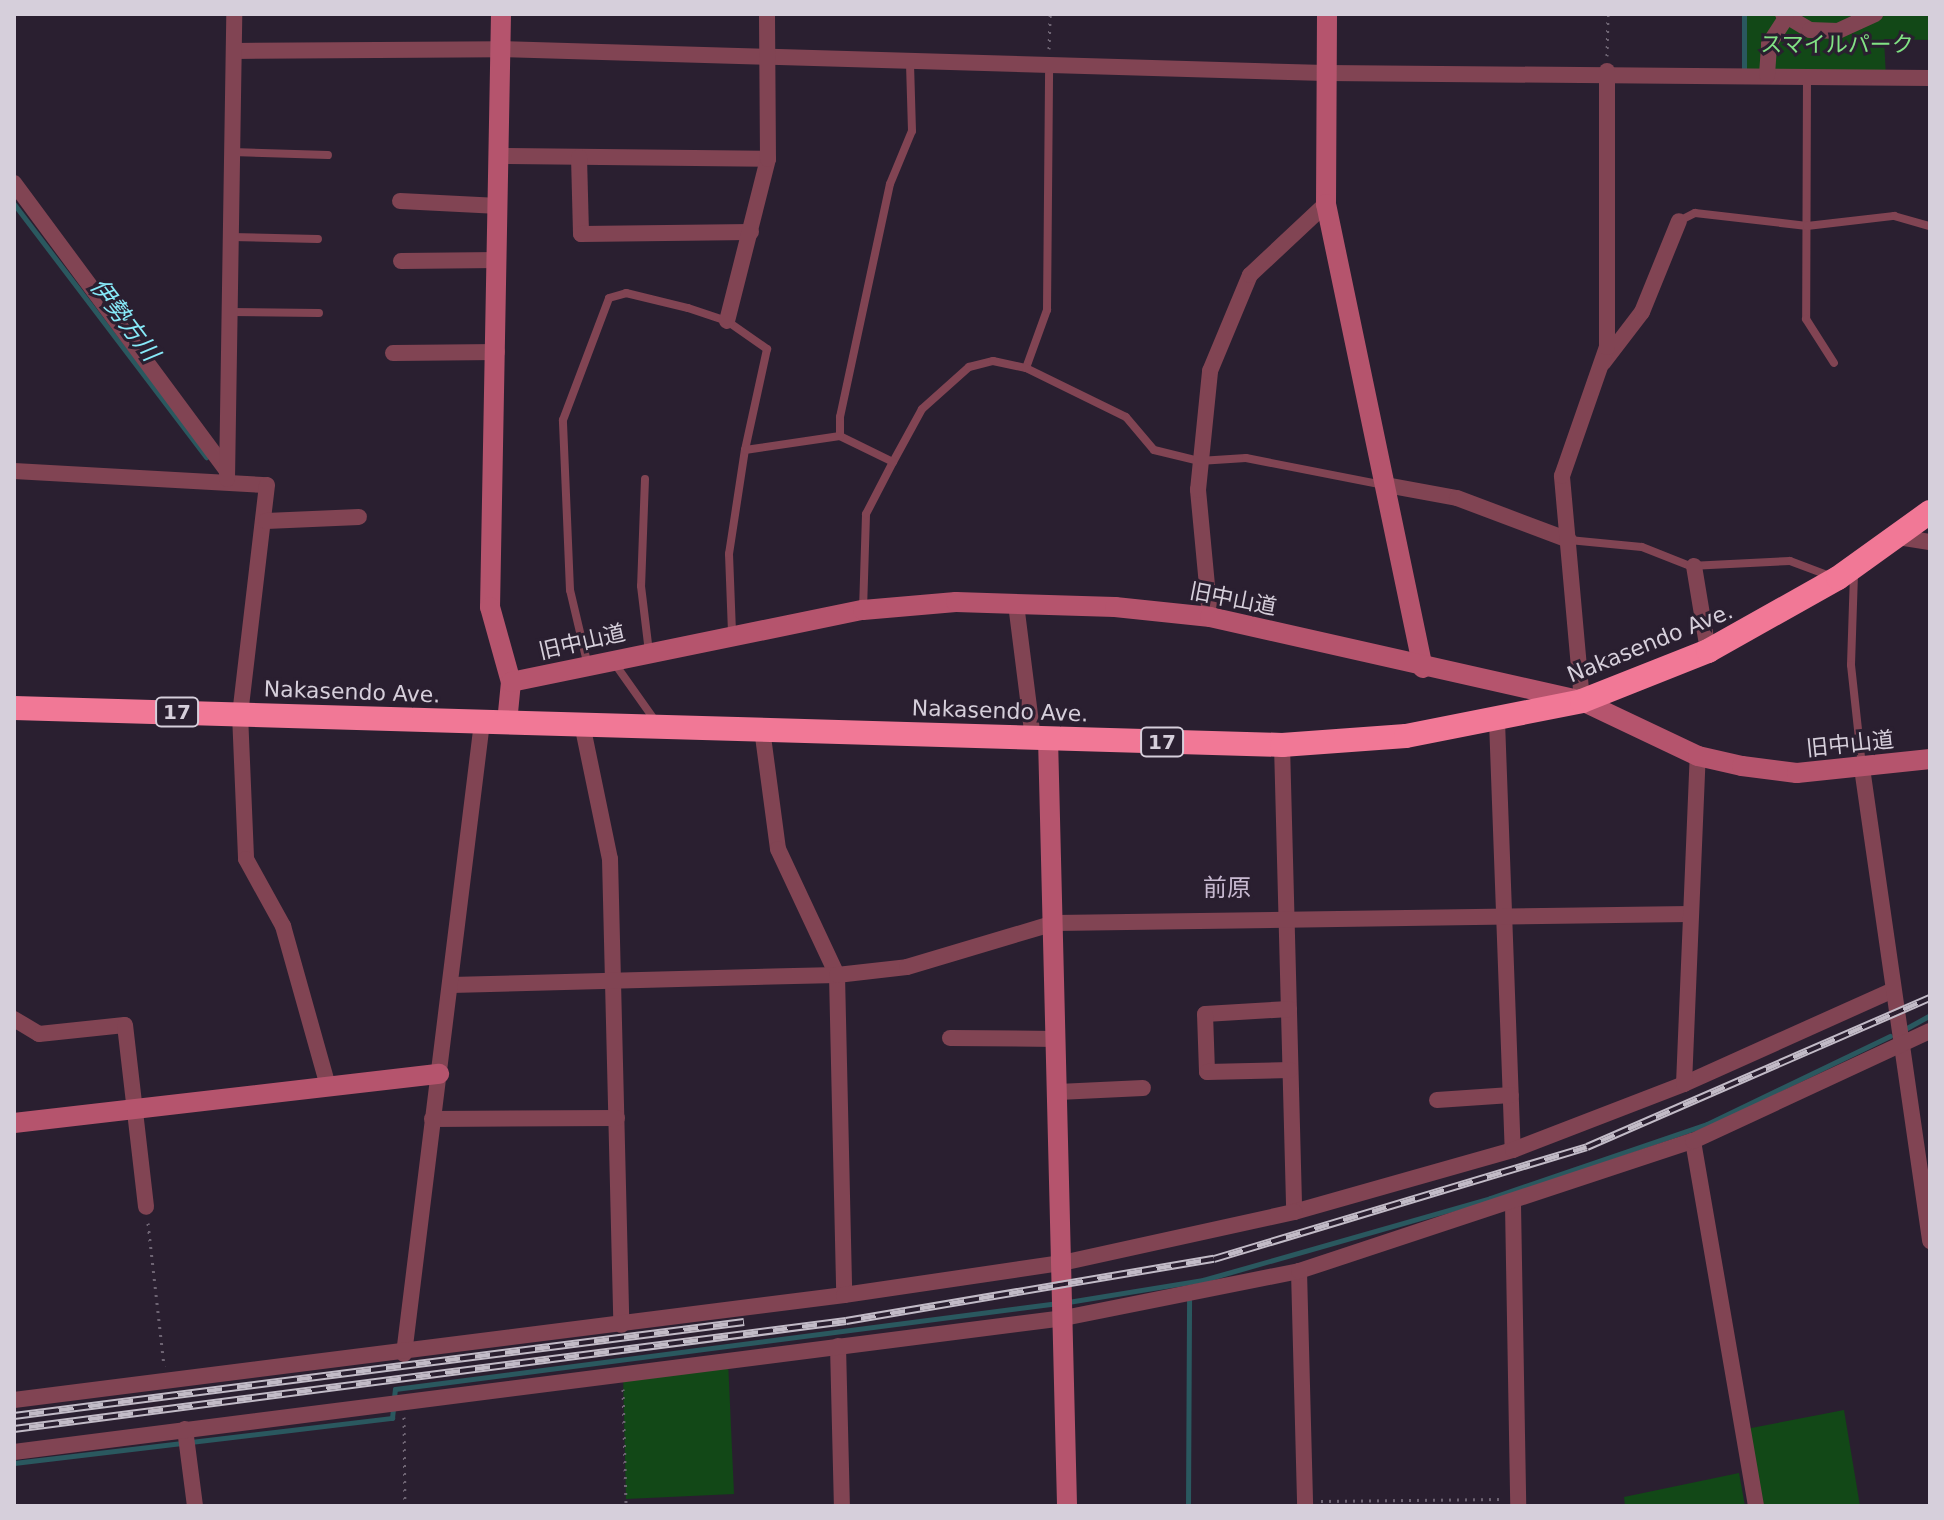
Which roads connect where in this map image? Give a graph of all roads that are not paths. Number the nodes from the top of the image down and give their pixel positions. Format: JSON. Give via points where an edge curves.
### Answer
{"nodes":[{"id":1,"x":234,"y":14,"type":"edge"},
{"id":2,"x":501,"y":14,"type":"edge"},
{"id":3,"x":767,"y":14,"type":"edge"},
{"id":4,"x":1327,"y":14,"type":"edge"},
{"id":5,"x":1875,"y":14,"type":"edge"},
{"id":6,"x":1785,"y":16,"type":"edge"},
{"id":7,"x":501,"y":49,"type":"junction"},
{"id":8,"x":234,"y":51,"type":"junction"},
{"id":9,"x":767,"y":57,"type":"junction"},
{"id":10,"x":910,"y":61,"type":"junction"},
{"id":11,"x":1049,"y":65,"type":"junction"},
{"id":12,"x":1607,"y":71,"type":"junction"},
{"id":13,"x":1326,"y":73,"type":"junction"},
{"id":14,"x":1767,"y":75,"type":"junction"},
{"id":15,"x":1807,"y":75,"type":"junction"},
{"id":16,"x":1930,"y":78,"type":"edge"},
{"id":17,"x":232,"y":152,"type":"junction"},
{"id":18,"x":328,"y":155,"type":"dead end"},
{"id":19,"x":500,"y":156,"type":"junction"},
{"id":20,"x":579,"y":157,"type":"junction"},
{"id":21,"x":768,"y":159,"type":"junction"},
{"id":22,"x":14,"y":183,"type":"edge"},
{"id":23,"x":400,"y":201,"type":"dead end"},
{"id":24,"x":1326,"y":204,"type":"junction"},
{"id":25,"x":499,"y":206,"type":"junction"},
{"id":26,"x":1679,"y":221,"type":"joint"},
{"id":27,"x":1807,"y":226,"type":"junction"},
{"id":28,"x":1930,"y":226,"type":"edge"},
{"id":29,"x":751,"y":232,"type":"junction"},
{"id":30,"x":231,"y":237,"type":"junction"},
{"id":31,"x":318,"y":239,"type":"dead end"},
{"id":32,"x":498,"y":260,"type":"junction"},
{"id":33,"x":401,"y":261,"type":"dead end"},
{"id":34,"x":229,"y":312,"type":"junction"},
{"id":35,"x":319,"y":313,"type":"dead end"},
{"id":36,"x":727,"y":321,"type":"junction"},
{"id":37,"x":497,"y":352,"type":"junction"},
{"id":38,"x":393,"y":353,"type":"dead end"},
{"id":39,"x":1834,"y":363,"type":"dead end"},
{"id":40,"x":1602,"y":364,"type":"junction"},
{"id":41,"x":1026,"y":368,"type":"junction"},
{"id":42,"x":840,"y":436,"type":"junction"},
{"id":43,"x":745,"y":450,"type":"junction"},
{"id":44,"x":1199,"y":461,"type":"junction"},
{"id":45,"x":893,"y":462,"type":"junction"},
{"id":46,"x":14,"y":471,"type":"edge"},
{"id":47,"x":227,"y":475,"type":"junction"},
{"id":48,"x":645,"y":479,"type":"dead end"},
{"id":49,"x":1386,"y":485,"type":"junction"},
{"id":50,"x":1930,"y":512,"type":"edge"},
{"id":51,"x":359,"y":517,"type":"dead end"},
{"id":52,"x":266,"y":521,"type":"junction"},
{"id":53,"x":1898,"y":537,"type":"junction"},
{"id":54,"x":1569,"y":540,"type":"junction"},
{"id":55,"x":1930,"y":542,"type":"edge"},
{"id":56,"x":1694,"y":566,"type":"junction"},
{"id":57,"x":1846,"y":573,"type":"junction"},
{"id":58,"x":1016,"y":604,"type":"junction"},
{"id":59,"x":863,"y":610,"type":"junction"},
{"id":60,"x":1210,"y":617,"type":"junction"},
{"id":61,"x":732,"y":632,"type":"junction"},
{"id":62,"x":1708,"y":651,"type":"junction"},
{"id":63,"x":649,"y":652,"type":"junction"},
{"id":64,"x":613,"y":660,"type":"junction"},
{"id":65,"x":588,"y":666,"type":"junction"},
{"id":66,"x":1423,"y":668,"type":"junction"},
{"id":67,"x":511,"y":682,"type":"junction"},
{"id":68,"x":1582,"y":701,"type":"junction"},
{"id":69,"x":14,"y":708,"type":"edge"},
{"id":70,"x":240,"y":714,"type":"junction"},
{"id":71,"x":1497,"y":721,"type":"junction"},
{"id":72,"x":482,"y":722,"type":"junction"},
{"id":73,"x":507,"y":723,"type":"junction"},
{"id":74,"x":582,"y":724,"type":"junction"},
{"id":75,"x":660,"y":727,"type":"junction"},
{"id":76,"x":762,"y":729,"type":"junction"},
{"id":77,"x":1041,"y":738,"type":"junction"},
{"id":78,"x":1282,"y":745,"type":"junction"},
{"id":79,"x":1698,"y":756,"type":"junction"},
{"id":80,"x":1930,"y":759,"type":"edge"},
{"id":81,"x":1862,"y":768,"type":"junction"},
{"id":82,"x":1690,"y":914,"type":"junction"},
{"id":83,"x":1506,"y":917,"type":"junction"},
{"id":84,"x":1287,"y":922,"type":"junction"},
{"id":85,"x":1055,"y":923,"type":"junction"},
{"id":86,"x":837,"y":975,"type":"junction"},
{"id":87,"x":614,"y":978,"type":"junction"},
{"id":88,"x":451,"y":985,"type":"junction"},
{"id":89,"x":1891,"y":991,"type":"junction"},
{"id":90,"x":1289,"y":1009,"type":"junction"},
{"id":91,"x":14,"y":1019,"type":"edge"},
{"id":92,"x":1930,"y":1031,"type":"edge"},
{"id":93,"x":950,"y":1038,"type":"dead end"},
{"id":94,"x":1057,"y":1039,"type":"junction"},
{"id":95,"x":1900,"y":1048,"type":"junction"},
{"id":96,"x":1290,"y":1070,"type":"junction"},
{"id":97,"x":439,"y":1074,"type":"junction"},
{"id":98,"x":1684,"y":1084,"type":"junction"},
{"id":99,"x":328,"y":1086,"type":"junction"},
{"id":100,"x":1143,"y":1088,"type":"dead end"},
{"id":101,"x":1058,"y":1092,"type":"junction"},
{"id":102,"x":1511,"y":1095,"type":"junction"},
{"id":103,"x":1437,"y":1100,"type":"dead end"},
{"id":104,"x":135,"y":1110,"type":"junction"},
{"id":105,"x":617,"y":1118,"type":"junction"},
{"id":106,"x":432,"y":1119,"type":"junction"},
{"id":107,"x":14,"y":1123,"type":"edge"},
{"id":108,"x":1693,"y":1141,"type":"junction"},
{"id":109,"x":1513,"y":1150,"type":"junction"},
{"id":110,"x":1924,"y":1167,"type":"edge"},
{"id":111,"x":1513,"y":1205,"type":"junction"},
{"id":112,"x":146,"y":1207,"type":"road end"},
{"id":113,"x":1294,"y":1212,"type":"junction"},
{"id":114,"x":1930,"y":1241,"type":"edge"},
{"id":115,"x":1062,"y":1263,"type":"junction"},
{"id":116,"x":1299,"y":1271,"type":"junction"},
{"id":117,"x":844,"y":1295,"type":"junction"},
{"id":118,"x":1064,"y":1318,"type":"junction"},
{"id":119,"x":621,"y":1325,"type":"junction"},
{"id":120,"x":838,"y":1346,"type":"junction"},
{"id":121,"x":404,"y":1354,"type":"junction"},
{"id":122,"x":14,"y":1400,"type":"edge"},
{"id":123,"x":185,"y":1429,"type":"junction"},
{"id":124,"x":14,"y":1452,"type":"edge"},
{"id":125,"x":1518,"y":1502,"type":"edge"},
{"id":126,"x":1305,"y":1504,"type":"edge"},
{"id":127,"x":195,"y":1506,"type":"edge"},
{"id":128,"x":842,"y":1506,"type":"edge"},
{"id":129,"x":1067,"y":1506,"type":"edge"},
{"id":130,"x":1756,"y":1506,"type":"edge"}],
"edges":[{"from":1,"to":8,"type":"street"},
{"from":2,"to":7,"type":"street"},
{"from":3,"to":9,"type":"street"},
{"from":4,"to":13,"type":"street"},
{"from":5,"to":6,"type":"street","via":[[1838,31],[1810,30]]},
{"from":6,"to":14,"type":"street","via":[[1769,44]]},
{"from":7,"to":8,"type":"street"},
{"from":7,"to":9,"type":"street"},
{"from":7,"to":19,"type":"street"},
{"from":8,"to":17,"type":"street"},
{"from":9,"to":10,"type":"street"},
{"from":9,"to":21,"type":"street"},
{"from":10,"to":11,"type":"street"},
{"from":10,"to":42,"type":"lane","via":[[912,131],[890,184]]},
{"from":11,"to":13,"type":"street"},
{"from":11,"to":41,"type":"lane","via":[[1047,310]]},
{"from":12,"to":13,"type":"street"},
{"from":12,"to":14,"type":"street"},
{"from":12,"to":40,"type":"street"},
{"from":13,"to":24,"type":"street"},
{"from":14,"to":15,"type":"street"},
{"from":15,"to":16,"type":"street"},
{"from":15,"to":27,"type":"lane"},
{"from":17,"to":18,"type":"lane"},
{"from":17,"to":30,"type":"street"},
{"from":19,"to":20,"type":"street"},
{"from":19,"to":25,"type":"street"},
{"from":20,"to":21,"type":"street"},
{"from":20,"to":29,"type":"street","via":[[581,234]]},
{"from":21,"to":29,"type":"street"},
{"from":22,"to":47,"type":"street"},
{"from":23,"to":25,"type":"street"},
{"from":24,"to":44,"type":"street","via":[[1250,275],[1210,371]]},
{"from":24,"to":49,"type":"street"},
{"from":25,"to":32,"type":"street"},
{"from":26,"to":27,"type":"lane","via":[[1695,213]]},
{"from":26,"to":40,"type":"street","via":[[1642,312]]},
{"from":27,"to":28,"type":"lane","via":[[1894,216]]},
{"from":27,"to":39,"type":"lane","via":[[1806,319]]},
{"from":29,"to":36,"type":"street"},
{"from":30,"to":31,"type":"lane"},
{"from":30,"to":34,"type":"street"},
{"from":32,"to":33,"type":"street"},
{"from":32,"to":37,"type":"street"},
{"from":34,"to":35,"type":"lane"},
{"from":34,"to":47,"type":"street"},
{"from":36,"to":43,"type":"lane","via":[[767,349]]},
{"from":36,"to":65,"type":"lane","via":[[626,293],[609,298],[563,420],[570,590]]},
{"from":37,"to":38,"type":"street"},
{"from":37,"to":67,"type":"street","via":[[490,607]]},
{"from":40,"to":54,"type":"street","via":[[1562,476]]},
{"from":41,"to":44,"type":"lane","via":[[1126,417],[1154,450]]},
{"from":41,"to":45,"type":"lane","via":[[993,361],[969,367],[922,409]]},
{"from":42,"to":43,"type":"lane"},
{"from":42,"to":45,"type":"lane"},
{"from":43,"to":61,"type":"lane","via":[[729,554]]},
{"from":44,"to":49,"type":"lane","via":[[1246,458]]},
{"from":44,"to":60,"type":"street"},
{"from":45,"to":59,"type":"lane","via":[[866,514]]},
{"from":46,"to":47,"type":"street"},
{"from":47,"to":52,"type":"street","via":[[267,485]]},
{"from":48,"to":63,"type":"lane","via":[[641,572]]},
{"from":49,"to":54,"type":"street","via":[[1457,498]]},
{"from":49,"to":66,"type":"street"},
{"from":50,"to":53,"type":"highway","name":"Nakasendo Ave.","number":"17"},
{"from":51,"to":52,"type":"street"},
{"from":52,"to":70,"type":"street"},
{"from":53,"to":55,"type":"street"},
{"from":53,"to":57,"type":"highway","name":"Nakasendo Ave.","number":"17"},
{"from":54,"to":56,"type":"lane","via":[[1642,547]]},
{"from":54,"to":68,"type":"street"},
{"from":56,"to":57,"type":"lane","via":[[1790,561]]},
{"from":56,"to":62,"type":"street"},
{"from":57,"to":62,"type":"highway","name":"Nakasendo Ave.","number":"17"},
{"from":57,"to":81,"type":"lane"},
{"from":58,"to":59,"type":"street","name":"旧中山道"},
{"from":58,"to":60,"type":"street","name":"旧中山道"},
{"from":58,"to":77,"type":"street"},
{"from":59,"to":61,"type":"street","name":"旧中山道"},
{"from":60,"to":66,"type":"street","name":"旧中山道"},
{"from":61,"to":63,"type":"street","name":"旧中山道"},
{"from":62,"to":68,"type":"highway","name":"Nakasendo Ave.","number":"17"},
{"from":63,"to":64,"type":"street","name":"旧中山道"},
{"from":64,"to":65,"type":"street","name":"旧中山道"},
{"from":64,"to":75,"type":"lane"},
{"from":65,"to":67,"type":"street","name":"旧中山道"},
{"from":66,"to":68,"type":"street","name":"旧中山道"},
{"from":67,"to":73,"type":"street"},
{"from":68,"to":71,"type":"highway","name":"Nakasendo Ave.","number":"17"},
{"from":68,"to":79,"type":"street","name":"旧中山道"},
{"from":69,"to":70,"type":"highway","name":"Nakasendo Ave.","number":"17"},
{"from":70,"to":72,"type":"highway","name":"Nakasendo Ave.","number":"17"},
{"from":70,"to":99,"type":"street","via":[[246,859],[283,926]]},
{"from":71,"to":78,"type":"highway","name":"Nakasendo Ave.","number":"17"},
{"from":71,"to":83,"type":"street"},
{"from":72,"to":73,"type":"highway","name":"Nakasendo Ave.","number":"17"},
{"from":72,"to":88,"type":"street"},
{"from":73,"to":74,"type":"highway","name":"Nakasendo Ave.","number":"17"},
{"from":74,"to":75,"type":"highway","name":"Nakasendo Ave.","number":"17"},
{"from":74,"to":87,"type":"street","via":[[610,859]]},
{"from":75,"to":76,"type":"highway","name":"Nakasendo Ave.","number":"17"},
{"from":76,"to":77,"type":"highway","name":"Nakasendo Ave.","number":"17"},
{"from":76,"to":86,"type":"street","via":[[778,849]]},
{"from":77,"to":78,"type":"highway","name":"Nakasendo Ave.","number":"17"},
{"from":77,"to":85,"type":"street"},
{"from":78,"to":84,"type":"street"},
{"from":79,"to":81,"type":"street","name":"旧中山道","via":[[1797,773]]},
{"from":79,"to":82,"type":"street"},
{"from":80,"to":81,"type":"street","name":"旧中山道"},
{"from":81,"to":89,"type":"street"},
{"from":82,"to":83,"type":"street"},
{"from":82,"to":98,"type":"street"},
{"from":83,"to":84,"type":"street"},
{"from":83,"to":102,"type":"street"},
{"from":84,"to":85,"type":"street"},
{"from":84,"to":90,"type":"street"},
{"from":85,"to":86,"type":"street","via":[[907,967]]},
{"from":85,"to":94,"type":"street"},
{"from":86,"to":87,"type":"street"},
{"from":86,"to":117,"type":"street"},
{"from":87,"to":88,"type":"street"},
{"from":87,"to":105,"type":"street"},
{"from":88,"to":97,"type":"street"},
{"from":89,"to":95,"type":"street"},
{"from":89,"to":98,"type":"street"},
{"from":90,"to":96,"type":"street"},
{"from":90,"to":96,"type":"street","via":[[1205,1014],[1207,1072]]},
{"from":91,"to":104,"type":"street","via":[[39,1034],[125,1025]]},
{"from":92,"to":95,"type":"street"},
{"from":93,"to":94,"type":"street"},
{"from":94,"to":101,"type":"street"},
{"from":95,"to":108,"type":"street"},
{"from":95,"to":110,"type":"street"},
{"from":96,"to":113,"type":"street"},
{"from":97,"to":99,"type":"street"},
{"from":97,"to":106,"type":"street"},
{"from":98,"to":109,"type":"street"},
{"from":99,"to":104,"type":"street"},
{"from":100,"to":101,"type":"street"},
{"from":101,"to":115,"type":"street"},
{"from":102,"to":103,"type":"street"},
{"from":102,"to":109,"type":"street"},
{"from":104,"to":107,"type":"street"},
{"from":104,"to":112,"type":"street"},
{"from":105,"to":106,"type":"street"},
{"from":105,"to":119,"type":"street"},
{"from":106,"to":121,"type":"street"},
{"from":108,"to":111,"type":"street"},
{"from":108,"to":130,"type":"street"},
{"from":109,"to":113,"type":"street"},
{"from":110,"to":114,"type":"street"},
{"from":111,"to":116,"type":"street"},
{"from":111,"to":125,"type":"street"},
{"from":113,"to":115,"type":"street"},
{"from":115,"to":117,"type":"street"},
{"from":115,"to":118,"type":"street"},
{"from":116,"to":118,"type":"street"},
{"from":116,"to":126,"type":"street"},
{"from":117,"to":119,"type":"street"},
{"from":118,"to":120,"type":"street"},
{"from":118,"to":129,"type":"street"},
{"from":119,"to":121,"type":"street"},
{"from":120,"to":123,"type":"street"},
{"from":120,"to":128,"type":"street"},
{"from":121,"to":122,"type":"street"},
{"from":123,"to":124,"type":"street"},
{"from":123,"to":127,"type":"street"}]}
